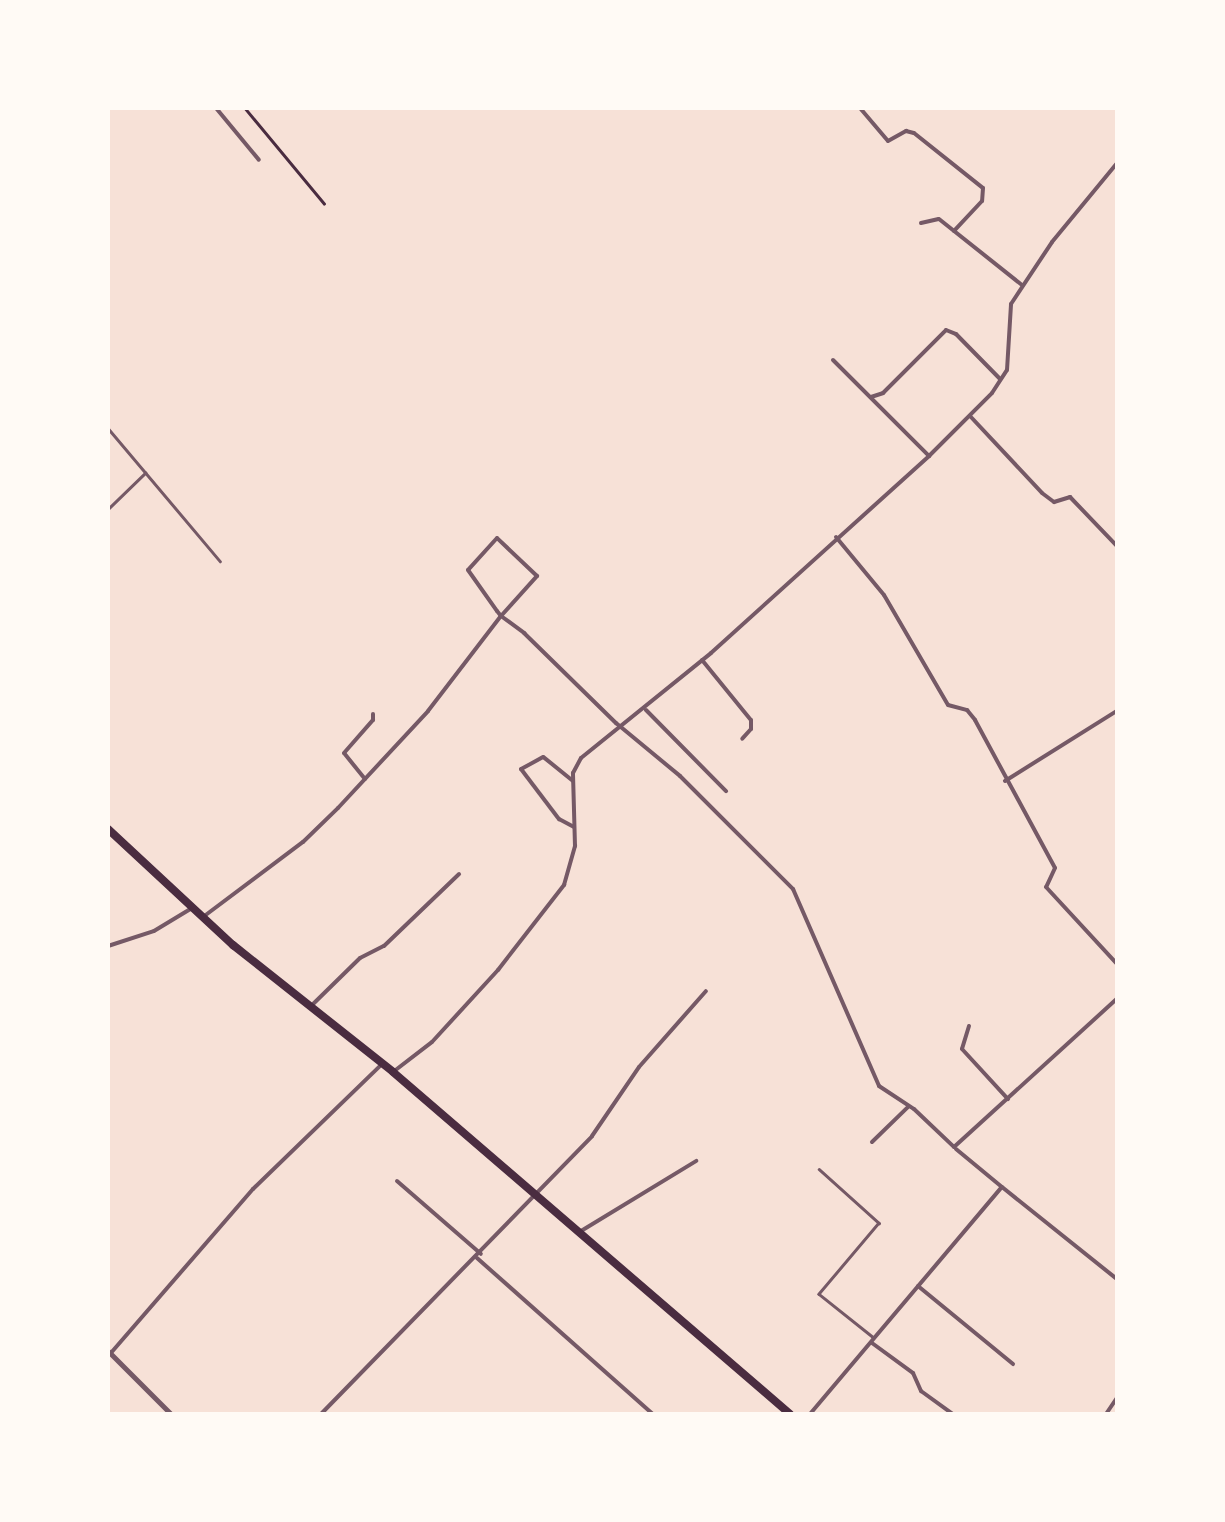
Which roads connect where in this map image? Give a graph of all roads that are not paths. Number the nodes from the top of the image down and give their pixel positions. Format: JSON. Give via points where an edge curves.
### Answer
{"nodes":[{"id":1,"x":216,"y":108,"type":"edge"},
{"id":2,"x":860,"y":108,"type":"edge"},
{"id":3,"x":258,"y":160,"type":"dead end"},
{"id":4,"x":1118,"y":162,"type":"edge"},
{"id":5,"x":921,"y":223,"type":"dead end"},
{"id":6,"x":954,"y":231,"type":"junction"},
{"id":7,"x":1022,"y":285,"type":"junction"},
{"id":8,"x":833,"y":360,"type":"dead end"},
{"id":9,"x":1001,"y":380,"type":"junction"},
{"id":10,"x":871,"y":397,"type":"junction"},
{"id":11,"x":970,"y":416,"type":"junction"},
{"id":12,"x":108,"y":428,"type":"edge"},
{"id":13,"x":930,"y":456,"type":"junction"},
{"id":14,"x":146,"y":472,"type":"junction"},
{"id":15,"x":108,"y":509,"type":"edge"},
{"id":16,"x":836,"y":537,"type":"junction"},
{"id":17,"x":1118,"y":546,"type":"edge"},
{"id":18,"x":220,"y":561,"type":"dead end"},
{"id":19,"x":500,"y":616,"type":"junction"},
{"id":20,"x":702,"y":660,"type":"junction"},
{"id":21,"x":646,"y":710,"type":"junction"},
{"id":22,"x":1118,"y":710,"type":"edge"},
{"id":23,"x":373,"y":714,"type":"dead end"},
{"id":24,"x":623,"y":728,"type":"junction"},
{"id":25,"x":742,"y":739,"type":"dead end"},
{"id":26,"x":365,"y":779,"type":"junction"},
{"id":27,"x":1005,"y":780,"type":"junction"},
{"id":28,"x":572,"y":781,"type":"junction"},
{"id":29,"x":726,"y":791,"type":"dead end"},
{"id":30,"x":574,"y":827,"type":"junction"},
{"id":31,"x":108,"y":830,"type":"edge"},
{"id":32,"x":459,"y":874,"type":"dead end"},
{"id":33,"x":192,"y":908,"type":"junction"},
{"id":34,"x":202,"y":917,"type":"junction"},
{"id":35,"x":108,"y":946,"type":"edge"},
{"id":36,"x":1118,"y":966,"type":"edge"},
{"id":37,"x":706,"y":991,"type":"dead end"},
{"id":38,"x":1118,"y":998,"type":"edge"},
{"id":39,"x":310,"y":1008,"type":"junction"},
{"id":40,"x":970,"y":1026,"type":"dead end"},
{"id":41,"x":382,"y":1064,"type":"junction"},
{"id":42,"x":392,"y":1072,"type":"junction"},
{"id":43,"x":1008,"y":1099,"type":"junction"},
{"id":44,"x":909,"y":1106,"type":"junction"},
{"id":45,"x":872,"y":1142,"type":"dead end"},
{"id":46,"x":954,"y":1148,"type":"junction"},
{"id":47,"x":696,"y":1161,"type":"dead end"},
{"id":48,"x":819,"y":1170,"type":"dead end"},
{"id":49,"x":397,"y":1181,"type":"dead end"},
{"id":50,"x":1002,"y":1187,"type":"junction"},
{"id":51,"x":536,"y":1194,"type":"junction"},
{"id":52,"x":581,"y":1232,"type":"junction"},
{"id":53,"x":479,"y":1256,"type":"junction"},
{"id":54,"x":1118,"y":1280,"type":"edge"},
{"id":55,"x":918,"y":1286,"type":"junction"},
{"id":56,"x":872,"y":1340,"type":"junction"},
{"id":57,"x":108,"y":1352,"type":"edge"},
{"id":58,"x":1013,"y":1364,"type":"dead end"},
{"id":59,"x":1118,"y":1396,"type":"edge"},
{"id":60,"x":171,"y":1414,"type":"edge"},
{"id":61,"x":321,"y":1414,"type":"edge"},
{"id":62,"x":652,"y":1414,"type":"edge"},
{"id":63,"x":790,"y":1414,"type":"edge"},
{"id":64,"x":810,"y":1414,"type":"edge"},
{"id":65,"x":953,"y":1414,"type":"edge"},
{"id":66,"x":1106,"y":1414,"type":"edge"}],
"edges":[{"from":1,"to":3,"type":"street"},
{"from":2,"to":6,"type":"street","via":[[888,141],[914,134],[983,188],[982,201]]},
{"from":4,"to":7,"type":"street"},
{"from":5,"to":6,"type":"street","via":[[940,219]]},
{"from":6,"to":7,"type":"street"},
{"from":7,"to":9,"type":"street","via":[[1011,304],[1010,355]]},
{"from":8,"to":10,"type":"street"},
{"from":9,"to":10,"type":"street","via":[[946,330]]},
{"from":9,"to":11,"type":"street"},
{"from":10,"to":13,"type":"street"},
{"from":11,"to":13,"type":"street"},
{"from":11,"to":17,"type":"street","via":[[1042,493],[1054,502],[1070,497]]},
{"from":12,"to":14,"type":"lane"},
{"from":13,"to":16,"type":"street"},
{"from":14,"to":15,"type":"lane"},
{"from":14,"to":18,"type":"lane"},
{"from":16,"to":20,"type":"street"},
{"from":16,"to":27,"type":"street","via":[[884,594],[948,705],[971,714]]},
{"from":19,"to":19,"type":"street","via":[[468,570],[498,538],[537,576]]},
{"from":19,"to":24,"type":"street"},
{"from":19,"to":26,"type":"street","via":[[448,688]]},
{"from":20,"to":21,"type":"street"},
{"from":20,"to":25,"type":"street","via":[[751,720]]},
{"from":21,"to":24,"type":"street"},
{"from":21,"to":29,"type":"street"},
{"from":22,"to":27,"type":"street"},
{"from":23,"to":26,"type":"street","via":[[344,753]]},
{"from":24,"to":28,"type":"street","via":[[582,758]]},
{"from":24,"to":44,"type":"street","via":[[793,888],[875,1079]]},
{"from":26,"to":34,"type":"street","via":[[302,842]]},
{"from":27,"to":36,"type":"street","via":[[1054,868],[1046,887]]},
{"from":28,"to":30,"type":"street"},
{"from":28,"to":30,"type":"street","via":[[544,757],[521,769],[559,819]]},
{"from":30,"to":42,"type":"street","via":[[574,862],[564,884],[498,970],[432,1042]]},
{"from":31,"to":33,"type":"highway"},
{"from":32,"to":39,"type":"street"},
{"from":33,"to":34,"type":"highway"},
{"from":33,"to":35,"type":"street","via":[[154,931]]},
{"from":34,"to":39,"type":"highway"},
{"from":37,"to":51,"type":"street","via":[[592,1136]]},
{"from":38,"to":43,"type":"street"},
{"from":39,"to":41,"type":"highway"},
{"from":40,"to":43,"type":"street","via":[[962,1049]]},
{"from":41,"to":42,"type":"highway"},
{"from":41,"to":57,"type":"street","via":[[254,1189]]},
{"from":42,"to":51,"type":"highway"},
{"from":43,"to":46,"type":"street"},
{"from":44,"to":45,"type":"street"},
{"from":44,"to":46,"type":"street"},
{"from":46,"to":50,"type":"street"},
{"from":47,"to":52,"type":"street"},
{"from":48,"to":56,"type":"lane","via":[[879,1223],[819,1294]]},
{"from":49,"to":53,"type":"street"},
{"from":50,"to":54,"type":"street"},
{"from":50,"to":55,"type":"street"},
{"from":51,"to":52,"type":"highway"},
{"from":51,"to":53,"type":"street"},
{"from":52,"to":63,"type":"highway"},
{"from":53,"to":61,"type":"street"},
{"from":53,"to":62,"type":"street"},
{"from":55,"to":56,"type":"street"},
{"from":55,"to":58,"type":"street"},
{"from":56,"to":64,"type":"street"},
{"from":56,"to":65,"type":"street"},
{"from":57,"to":60,"type":"street"},
{"from":59,"to":66,"type":"street"}]}
